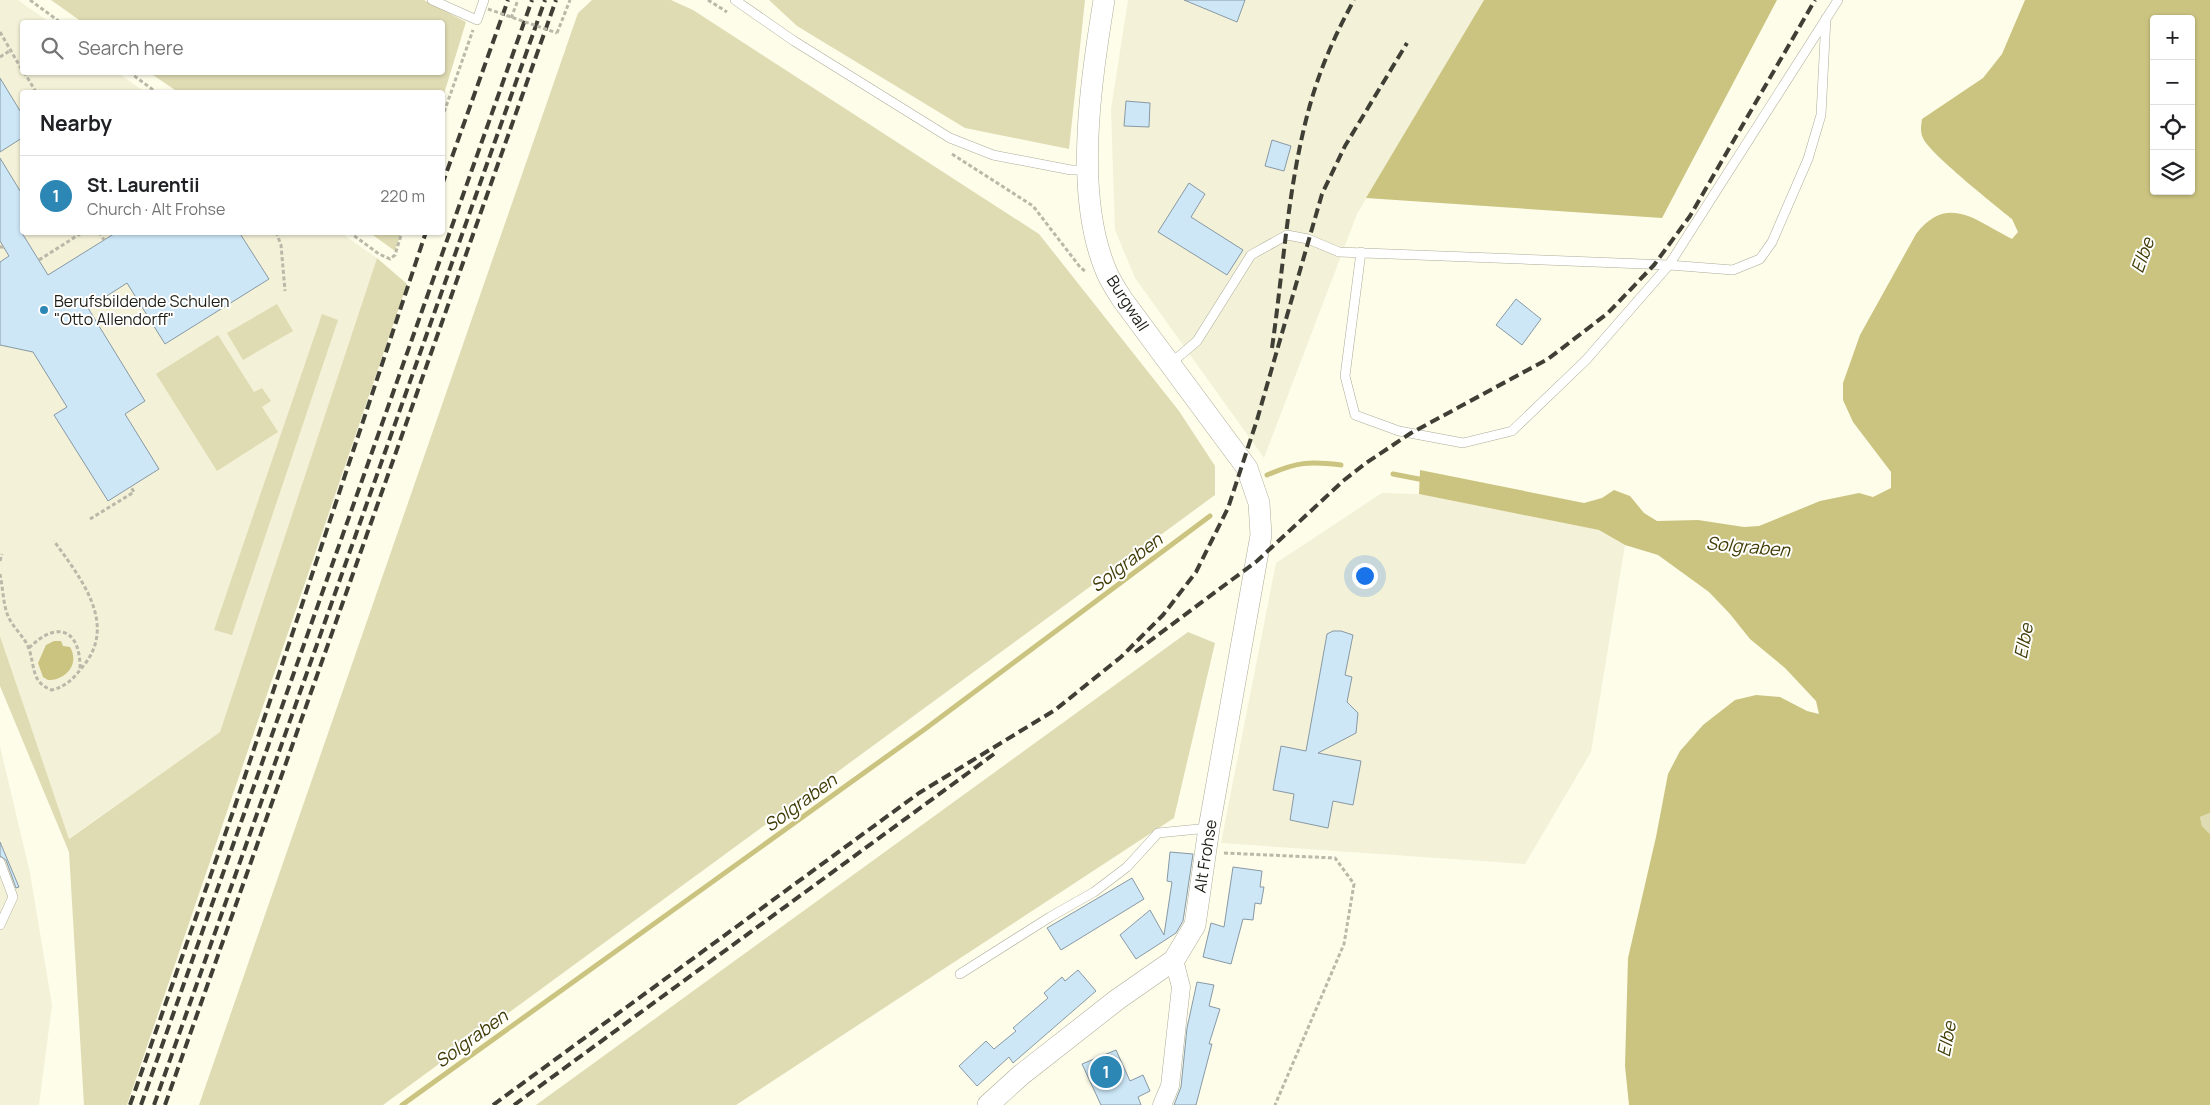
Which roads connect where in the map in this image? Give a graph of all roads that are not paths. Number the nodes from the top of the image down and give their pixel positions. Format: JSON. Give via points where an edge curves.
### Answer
{"nodes":[{"id":1,"x":432,"y":0,"type":"edge"},
{"id":2,"x":484,"y":0,"type":"edge"},
{"id":3,"x":735,"y":0,"type":"edge"},
{"id":4,"x":1104,"y":0,"type":"edge"},
{"id":5,"x":1838,"y":0,"type":"edge"},
{"id":6,"x":1826,"y":18,"type":"junction"},
{"id":7,"x":1089,"y":170,"type":"junction"},
{"id":8,"x":1360,"y":252,"type":"junction"},
{"id":9,"x":1670,"y":265,"type":"junction"},
{"id":10,"x":1170,"y":364,"type":"junction"},
{"id":11,"x":1262,"y":515,"type":"joint"},
{"id":12,"x":1209,"y":828,"type":"junction"},
{"id":13,"x":0,"y":862,"type":"edge"},
{"id":14,"x":0,"y":925,"type":"edge"},
{"id":15,"x":1174,"y":960,"type":"junction"},
{"id":16,"x":960,"y":974,"type":"dead end"},
{"id":17,"x":988,"y":1105,"type":"edge"},
{"id":18,"x":1162,"y":1105,"type":"edge"}],
"edges":[{"from":1,"to":2,"type":"lane","via":[[477,20]]},
{"from":3,"to":7,"type":"lane","via":[[802,46],[950,138],[993,155],[1071,170]]},
{"from":4,"to":7,"type":"street","name":"Burgwall","via":[[1093,78]]},
{"from":5,"to":6,"type":"lane"},
{"from":6,"to":9,"type":"lane"},
{"from":6,"to":9,"type":"lane","via":[[1822,115],[1808,159],[1772,242],[1760,259],[1733,270]]},
{"from":7,"to":10,"type":"street","name":"Burgwall","via":[[1091,208],[1107,273]]},
{"from":8,"to":9,"type":"lane"},
{"from":8,"to":9,"type":"lane","via":[[1345,376],[1356,415],[1399,431],[1463,443],[1512,431],[1586,360]]},
{"from":8,"to":10,"type":"lane","via":[[1339,252],[1308,239],[1287,235],[1250,255],[1197,341]]},
{"from":10,"to":11,"type":"street","name":"Burgwall","via":[[1247,468]]},
{"from":11,"to":12,"type":"street","name":"Alt Frohse","via":[[1258,561]]},
{"from":12,"to":15,"type":"street","name":"Alt Frohse","via":[[1195,925]]},
{"from":12,"to":16,"type":"lane","via":[[1158,833],[1127,867],[1094,892]]},
{"from":13,"to":14,"type":"lane","via":[[13,897]]},
{"from":15,"to":17,"type":"street","name":"Alt Frohse","via":[[1103,1011]]},
{"from":15,"to":18,"type":"street","via":[[1182,987],[1170,1086]]}]}
